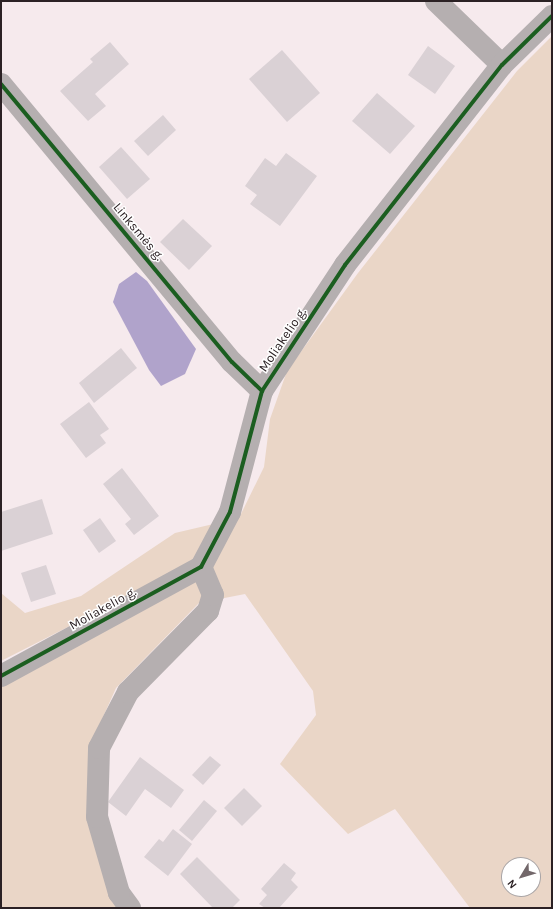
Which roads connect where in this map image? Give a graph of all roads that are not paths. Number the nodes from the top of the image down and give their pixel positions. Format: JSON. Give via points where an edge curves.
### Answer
{"nodes":[{"id":1,"x":436,"y":1,"type":"edge"},
{"id":2,"x":552,"y":16,"type":"edge"},
{"id":3,"x":502,"y":65,"type":"junction"},
{"id":4,"x":1,"y":84,"type":"edge"},
{"id":5,"x":262,"y":391,"type":"junction"},
{"id":6,"x":201,"y":567,"type":"junction"},
{"id":7,"x":1,"y":676,"type":"edge"},
{"id":8,"x":130,"y":908,"type":"edge"}],
"edges":[{"from":1,"to":3,"type":"street"},
{"from":2,"to":3,"type":"street","name":"Moliakelio g."},
{"from":3,"to":5,"type":"street","name":"Moliakelio g.","via":[[345,265]]},
{"from":4,"to":5,"type":"street","name":"Linksmės g.","via":[[232,362]]},
{"from":5,"to":6,"type":"street","name":"Moliakelio g.","via":[[230,512]]},
{"from":6,"to":7,"type":"street","name":"Moliakelio g."},
{"from":6,"to":8,"type":"street","via":[[213,595],[208,611],[128,692],[99,748],[96,817],[119,893]]}]}
